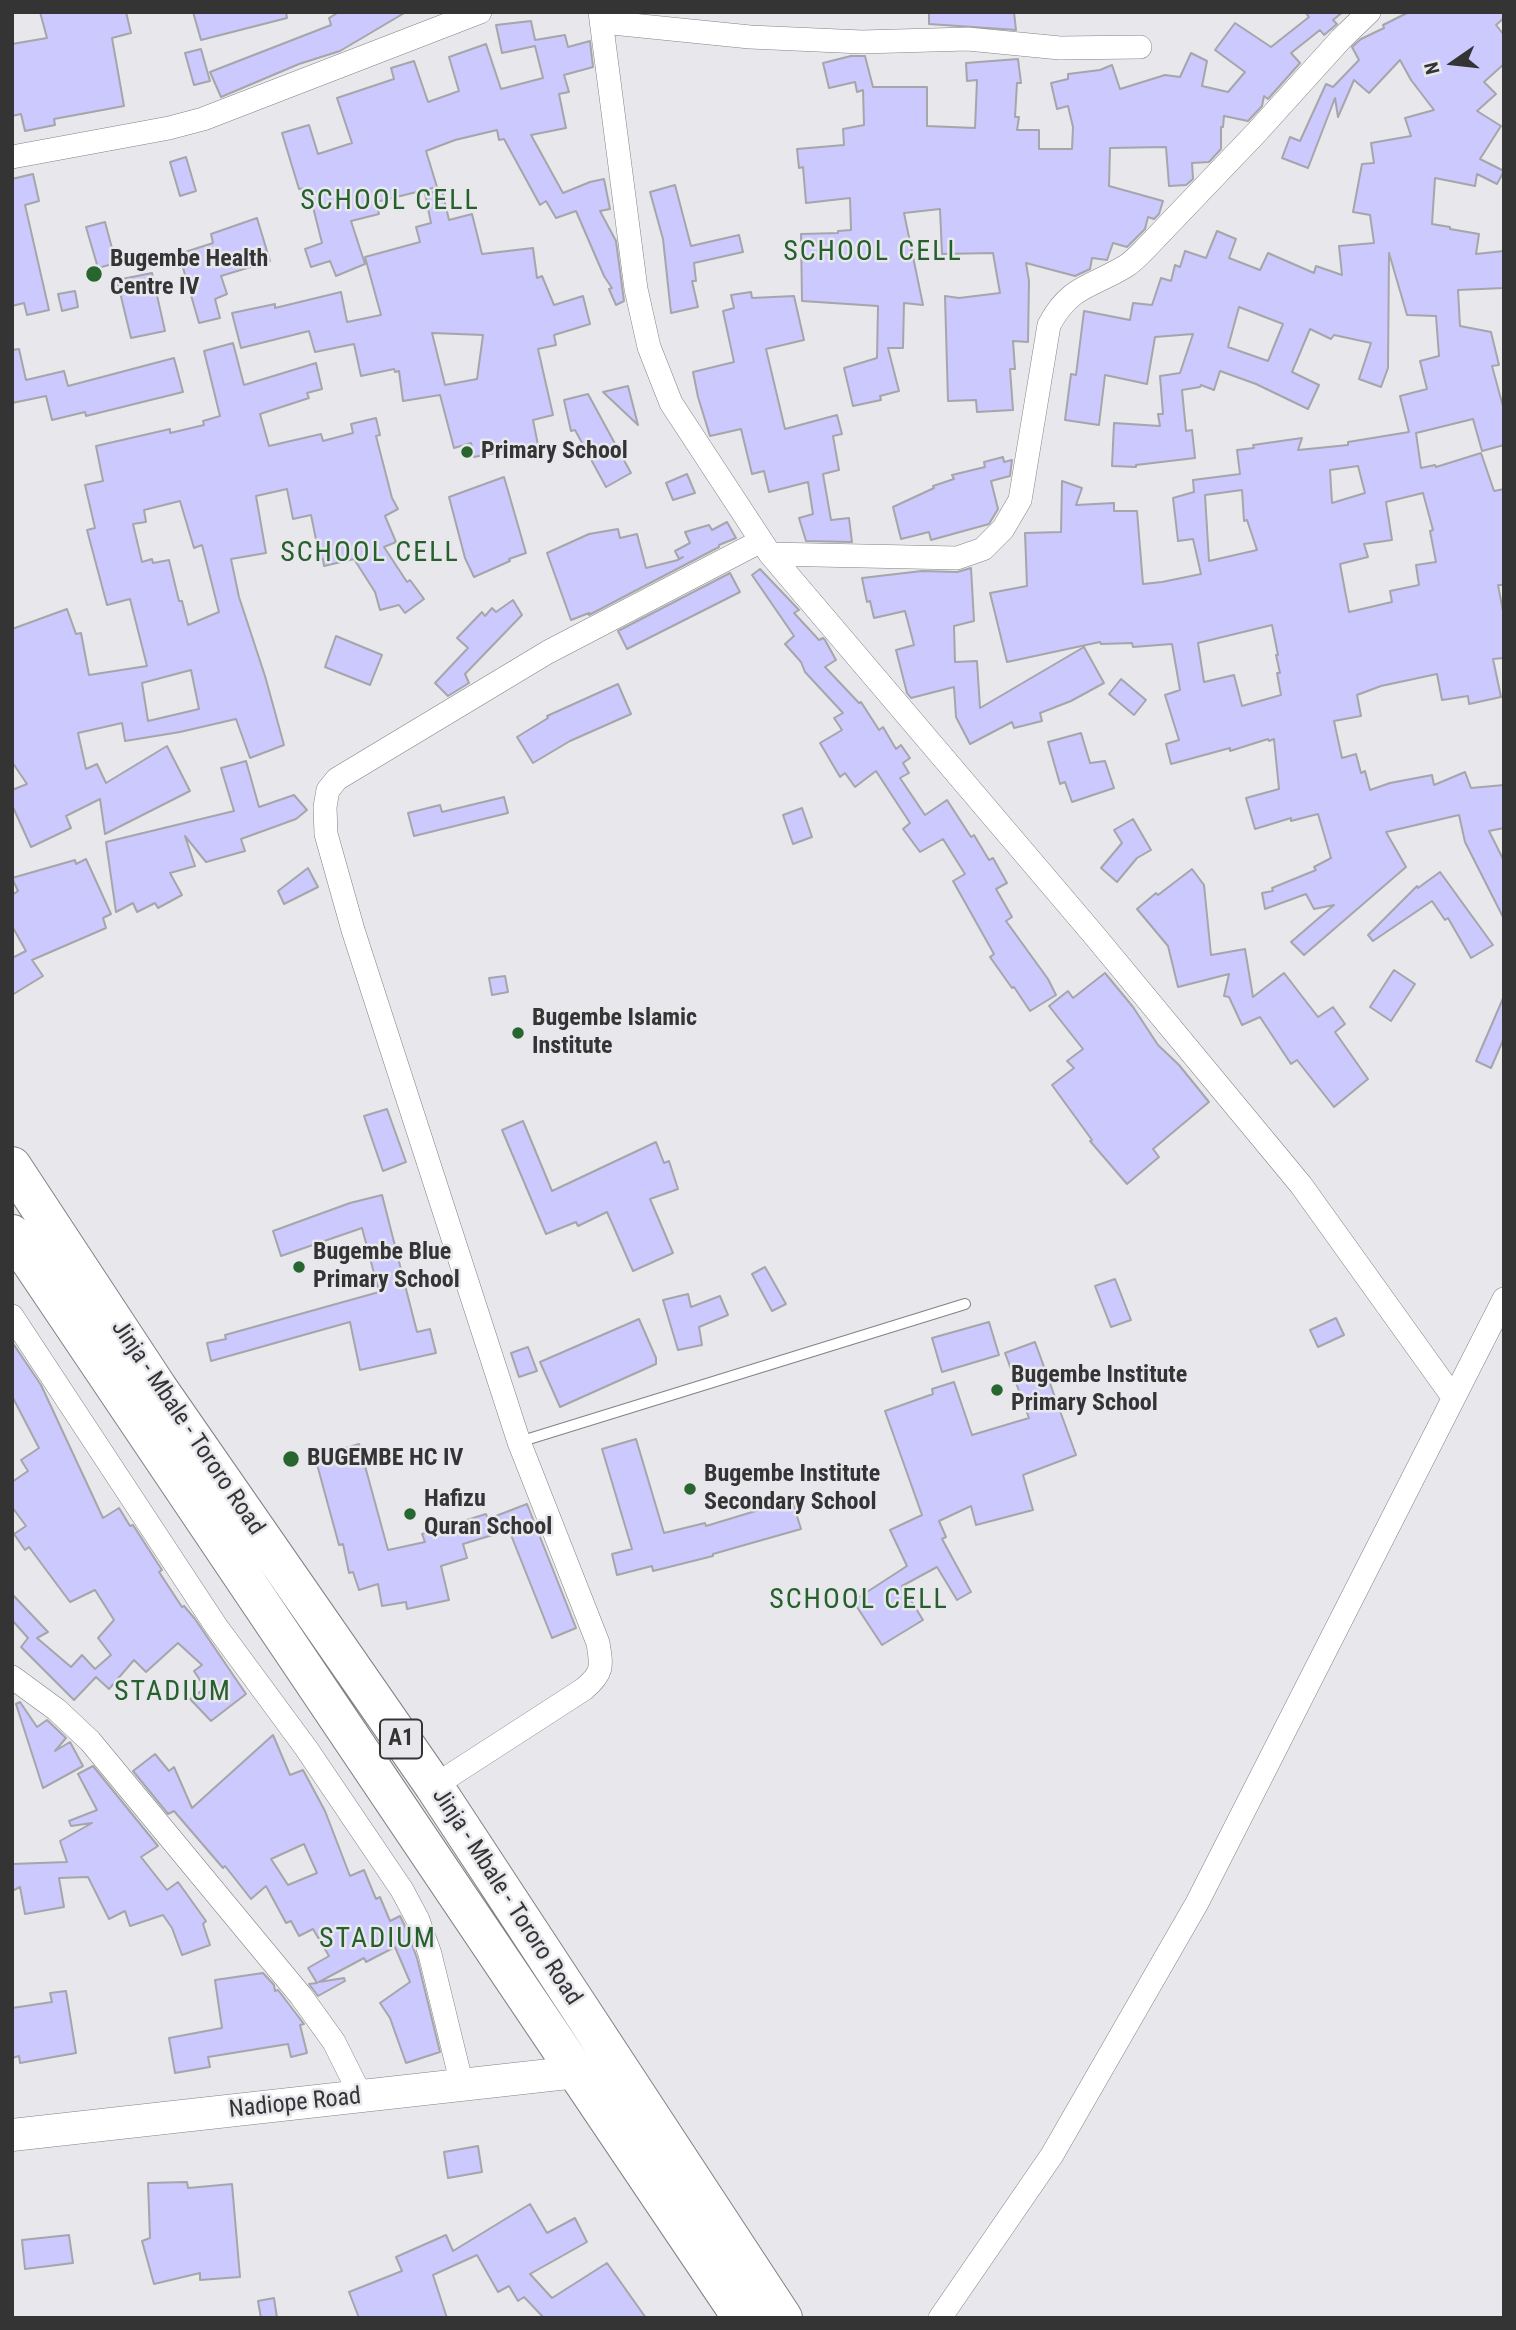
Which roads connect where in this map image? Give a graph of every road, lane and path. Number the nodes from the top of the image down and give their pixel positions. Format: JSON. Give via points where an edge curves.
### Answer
{"nodes":[{"id":1,"x":480,"y":12,"type":"edge"},
{"id":2,"x":1369,"y":12,"type":"edge"},
{"id":3,"x":601,"y":17,"type":"edge"},
{"id":4,"x":1140,"y":47,"type":"dead end"},
{"id":5,"x":12,"y":157,"type":"edge"},
{"id":6,"x":766,"y":547,"type":"junction"},
{"id":7,"x":12,"y":1166,"type":"edge"},
{"id":8,"x":12,"y":1234,"type":"edge"},
{"id":9,"x":1504,"y":1300,"type":"edge"},
{"id":10,"x":965,"y":1304,"type":"dead end"},
{"id":11,"x":12,"y":1316,"type":"edge"},
{"id":12,"x":1453,"y":1397,"type":"junction"},
{"id":13,"x":519,"y":1442,"type":"junction"},
{"id":14,"x":12,"y":1677,"type":"edge"},
{"id":15,"x":434,"y":1786,"type":"junction"},
{"id":16,"x":577,"y":2072,"type":"junction"},
{"id":17,"x":462,"y":2085,"type":"junction"},
{"id":18,"x":362,"y":2096,"type":"junction"},
{"id":19,"x":12,"y":2135,"type":"edge"},
{"id":20,"x":742,"y":2318,"type":"edge"},
{"id":21,"x":783,"y":2318,"type":"edge"},
{"id":22,"x":940,"y":2318,"type":"edge"}],
"edges":[{"from":1,"to":5,"type":"street","via":[[203,119]]},
{"from":2,"to":6,"type":"street","via":[[1147,247],[1128,265],[1074,293],[1059,307],[1049,325],[1020,500],[1003,529],[983,550],[957,558]]},
{"from":3,"to":4,"type":"street","via":[[750,37],[862,42],[968,38],[1060,48]]},
{"from":3,"to":6,"type":"street","via":[[636,289],[649,347],[671,403]]},
{"from":6,"to":12,"type":"street","via":[[1300,1185]]},
{"from":6,"to":13,"type":"street","via":[[548,652],[337,779],[327,790],[326,834],[353,930]]},
{"from":7,"to":15,"type":"highway","name":"Jinja - Mbale - Tororo Road","number":"A1","via":[[158,1388]]},
{"from":8,"to":16,"type":"highway","name":"Jinja - Mbale - Tororo Road","number":"A1"},
{"from":9,"to":12,"type":"street"},
{"from":10,"to":13,"type":"lane"},
{"from":11,"to":17,"type":"street","via":[[216,1626],[402,1890],[430,1954]]},
{"from":12,"to":22,"type":"street","via":[[1197,1903],[1052,2155]]},
{"from":13,"to":15,"type":"street","via":[[597,1643],[601,1661],[597,1678]]},
{"from":14,"to":18,"type":"street","via":[[90,1741],[270,1956],[334,2042]]},
{"from":15,"to":21,"type":"highway","name":"Jinja - Mbale - Tororo Road","number":"A1"},
{"from":16,"to":17,"type":"street","name":"Nadiope Road"},
{"from":16,"to":20,"type":"highway","name":"Jinja - Mbale - Tororo Road","number":"A1"},
{"from":17,"to":18,"type":"street","name":"Nadiope Road"},
{"from":18,"to":19,"type":"street","name":"Nadiope Road"}]}
